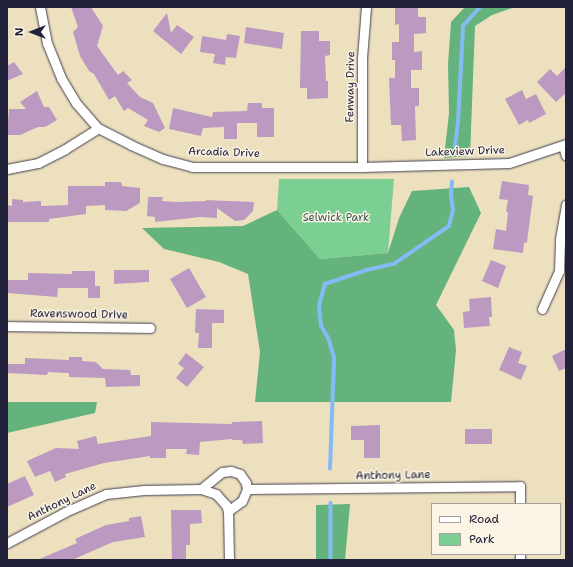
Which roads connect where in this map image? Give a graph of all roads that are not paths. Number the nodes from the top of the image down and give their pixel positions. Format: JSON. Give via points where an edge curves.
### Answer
{"nodes":[{"id":1,"x":40,"y":7,"type":"edge"},
{"id":2,"x":366,"y":7,"type":"edge"},
{"id":3,"x":98,"y":128,"type":"junction"},
{"id":4,"x":565,"y":145,"type":"edge"},
{"id":5,"x":566,"y":156,"type":"edge"},
{"id":6,"x":362,"y":167,"type":"junction"},
{"id":7,"x":7,"y":169,"type":"edge"},
{"id":8,"x":566,"y":205,"type":"edge"},
{"id":9,"x":542,"y":309,"type":"dead end"},
{"id":10,"x":7,"y":326,"type":"edge"},
{"id":11,"x":150,"y":328,"type":"dead end"},
{"id":12,"x":201,"y":489,"type":"junction"},
{"id":13,"x":247,"y":489,"type":"junction"},
{"id":14,"x":520,"y":503,"type":"edge"},
{"id":15,"x":228,"y":511,"type":"junction"},
{"id":16,"x":7,"y":543,"type":"edge"},
{"id":17,"x":228,"y":560,"type":"edge"}],
"edges":[{"from":1,"to":3,"type":"street","via":[[48,43],[61,78],[76,103]]},
{"from":2,"to":6,"type":"street","name":"Fenway Drive","via":[[362,58]]},
{"from":3,"to":6,"type":"street","name":"Arcadia Drive","via":[[163,159],[192,167]]},
{"from":3,"to":7,"type":"street","via":[[38,163]]},
{"from":4,"to":5,"type":"street"},
{"from":4,"to":6,"type":"street","name":"Lakeview Drive","via":[[509,163]]},
{"from":8,"to":9,"type":"street","via":[[560,239],[559,271]]},
{"from":10,"to":11,"type":"street","name":"Ravenswood Drive"},
{"from":12,"to":13,"type":"street","via":[[222,472],[231,471],[240,474]]},
{"from":12,"to":15,"type":"street","name":"Anthony Lane","via":[[216,494]]},
{"from":12,"to":16,"type":"street","name":"Anthony Lane","via":[[106,494],[65,512]]},
{"from":13,"to":14,"type":"street","name":"Anthony Lane","via":[[520,486]]},
{"from":13,"to":15,"type":"street","via":[[242,501]]},
{"from":15,"to":17,"type":"street"}]}
